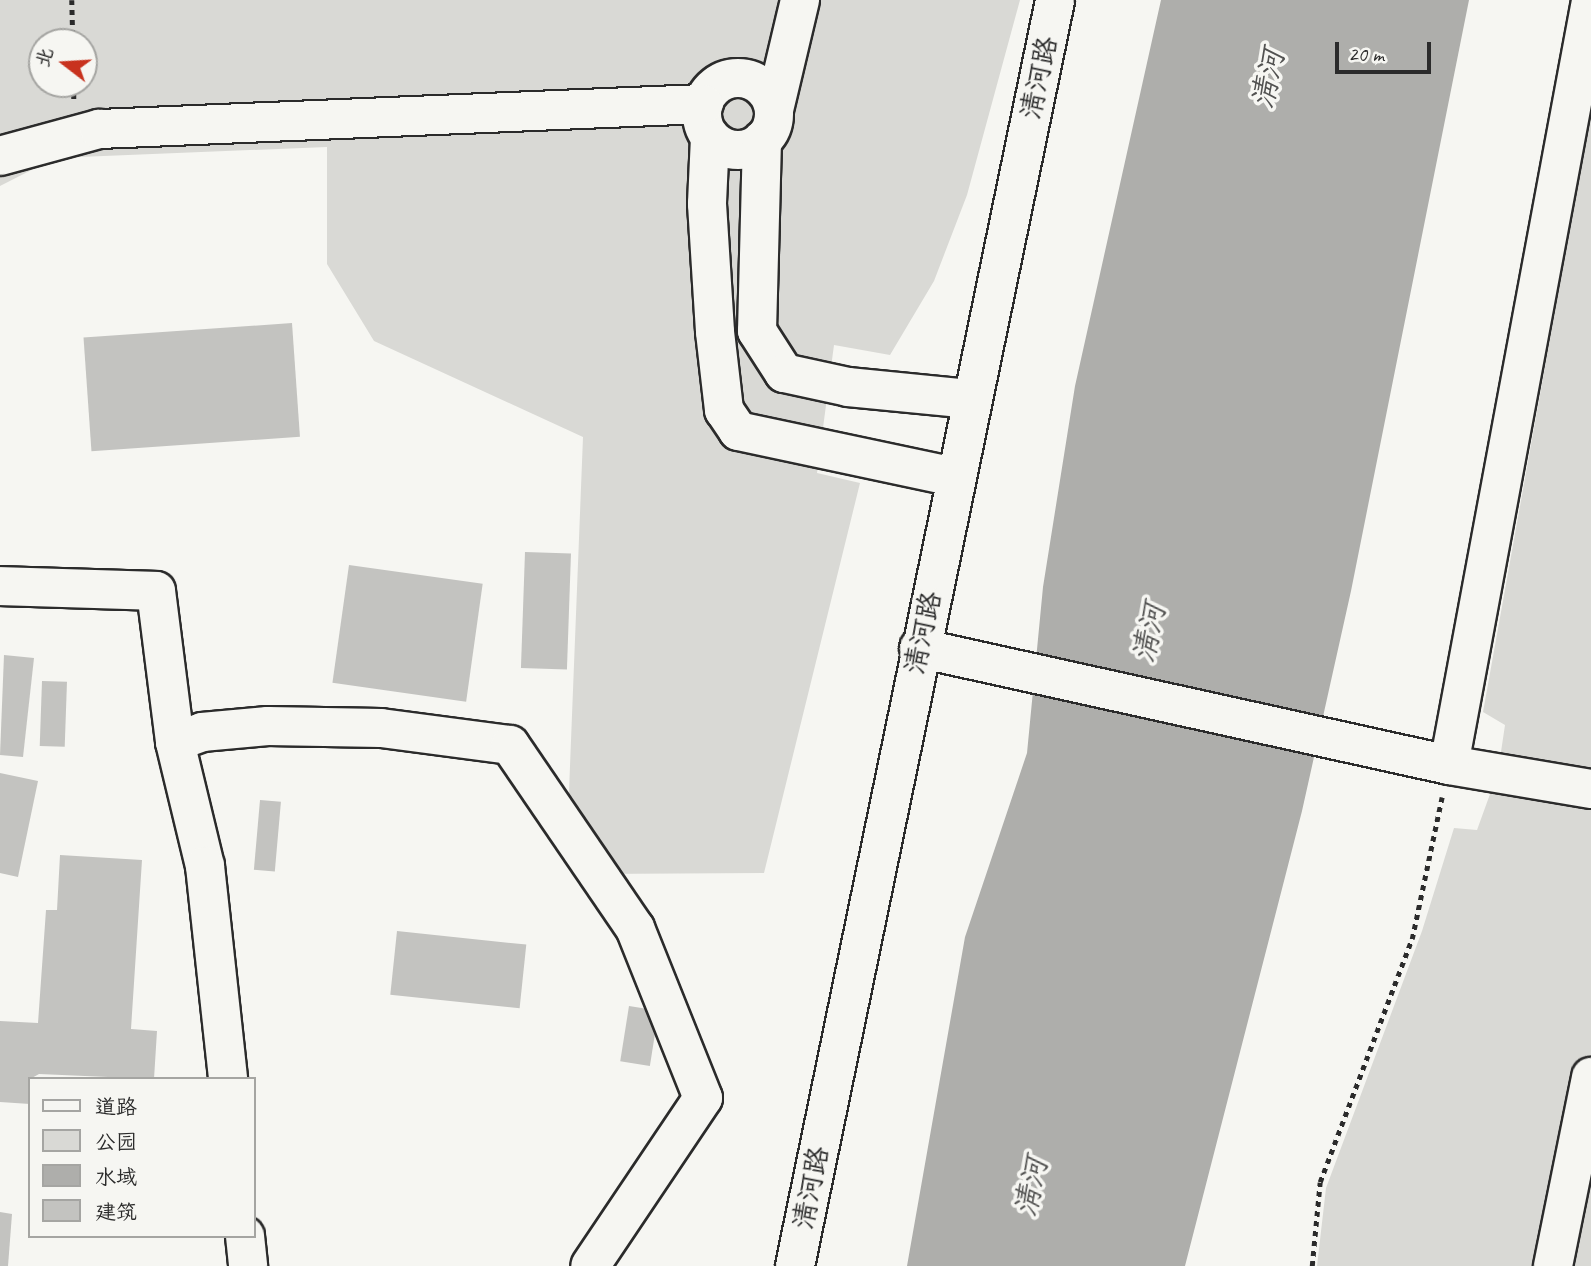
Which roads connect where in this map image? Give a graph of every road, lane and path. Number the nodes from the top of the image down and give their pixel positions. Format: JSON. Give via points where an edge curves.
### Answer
{"nodes":[{"id":1,"x":72,"y":0,"type":"edge"},
{"id":2,"x":800,"y":0,"type":"edge"},
{"id":3,"x":1055,"y":0,"type":"edge"},
{"id":4,"x":1591,"y":1,"type":"edge"},
{"id":5,"x":73,"y":28,"type":"edge"},
{"id":6,"x":707,"y":121,"type":"junction"},
{"id":7,"x":768,"y":125,"type":"junction"},
{"id":8,"x":0,"y":156,"type":"edge"},
{"id":9,"x":971,"y":399,"type":"junction"},
{"id":10,"x":955,"y":477,"type":"junction"},
{"id":11,"x":0,"y":586,"type":"edge"},
{"id":12,"x":919,"y":649,"type":"junction"},
{"id":13,"x":175,"y":742,"type":"junction"},
{"id":14,"x":1449,"y":765,"type":"junction"},
{"id":15,"x":1591,"y":789,"type":"edge"},
{"id":16,"x":228,"y":1077,"type":"edge"},
{"id":17,"x":1591,"y":1077,"type":"edge"},
{"id":18,"x":245,"y":1238,"type":"edge"},
{"id":19,"x":248,"y":1266,"type":"edge"},
{"id":20,"x":590,"y":1266,"type":"edge"},
{"id":21,"x":795,"y":1266,"type":"edge"},
{"id":22,"x":1312,"y":1266,"type":"edge"},
{"id":23,"x":1553,"y":1266,"type":"edge"}],
"edges":[{"from":1,"to":5,"type":"path"},
{"from":2,"to":7,"type":"street"},
{"from":3,"to":9,"type":"street","name":"清河路"},
{"from":4,"to":14,"type":"street"},
{"from":6,"to":7,"type":"street","via":[[741,150]]},
{"from":6,"to":7,"type":"street","via":[[717,84],[741,77],[763,88]]},
{"from":6,"to":8,"type":"street","via":[[99,129]]},
{"from":6,"to":10,"type":"street","via":[[715,332],[724,410],[738,431]]},
{"from":7,"to":9,"type":"street","via":[[757,331],[784,373],[848,387]]},
{"from":9,"to":10,"type":"street","name":"清河路"},
{"from":10,"to":12,"type":"street","name":"清河路"},
{"from":11,"to":13,"type":"street","via":[[156,591]]},
{"from":12,"to":14,"type":"street"},
{"from":12,"to":21,"type":"street","name":"清河路"},
{"from":13,"to":16,"type":"street","via":[[205,866]]},
{"from":13,"to":20,"type":"street","via":[[202,732],[268,726],[381,728],[510,745],[635,928],[703,1098]]},
{"from":14,"to":15,"type":"street"},
{"from":14,"to":22,"type":"path","via":[[1412,939],[1321,1182]]},
{"from":17,"to":23,"type":"street"},
{"from":18,"to":19,"type":"street"}]}
